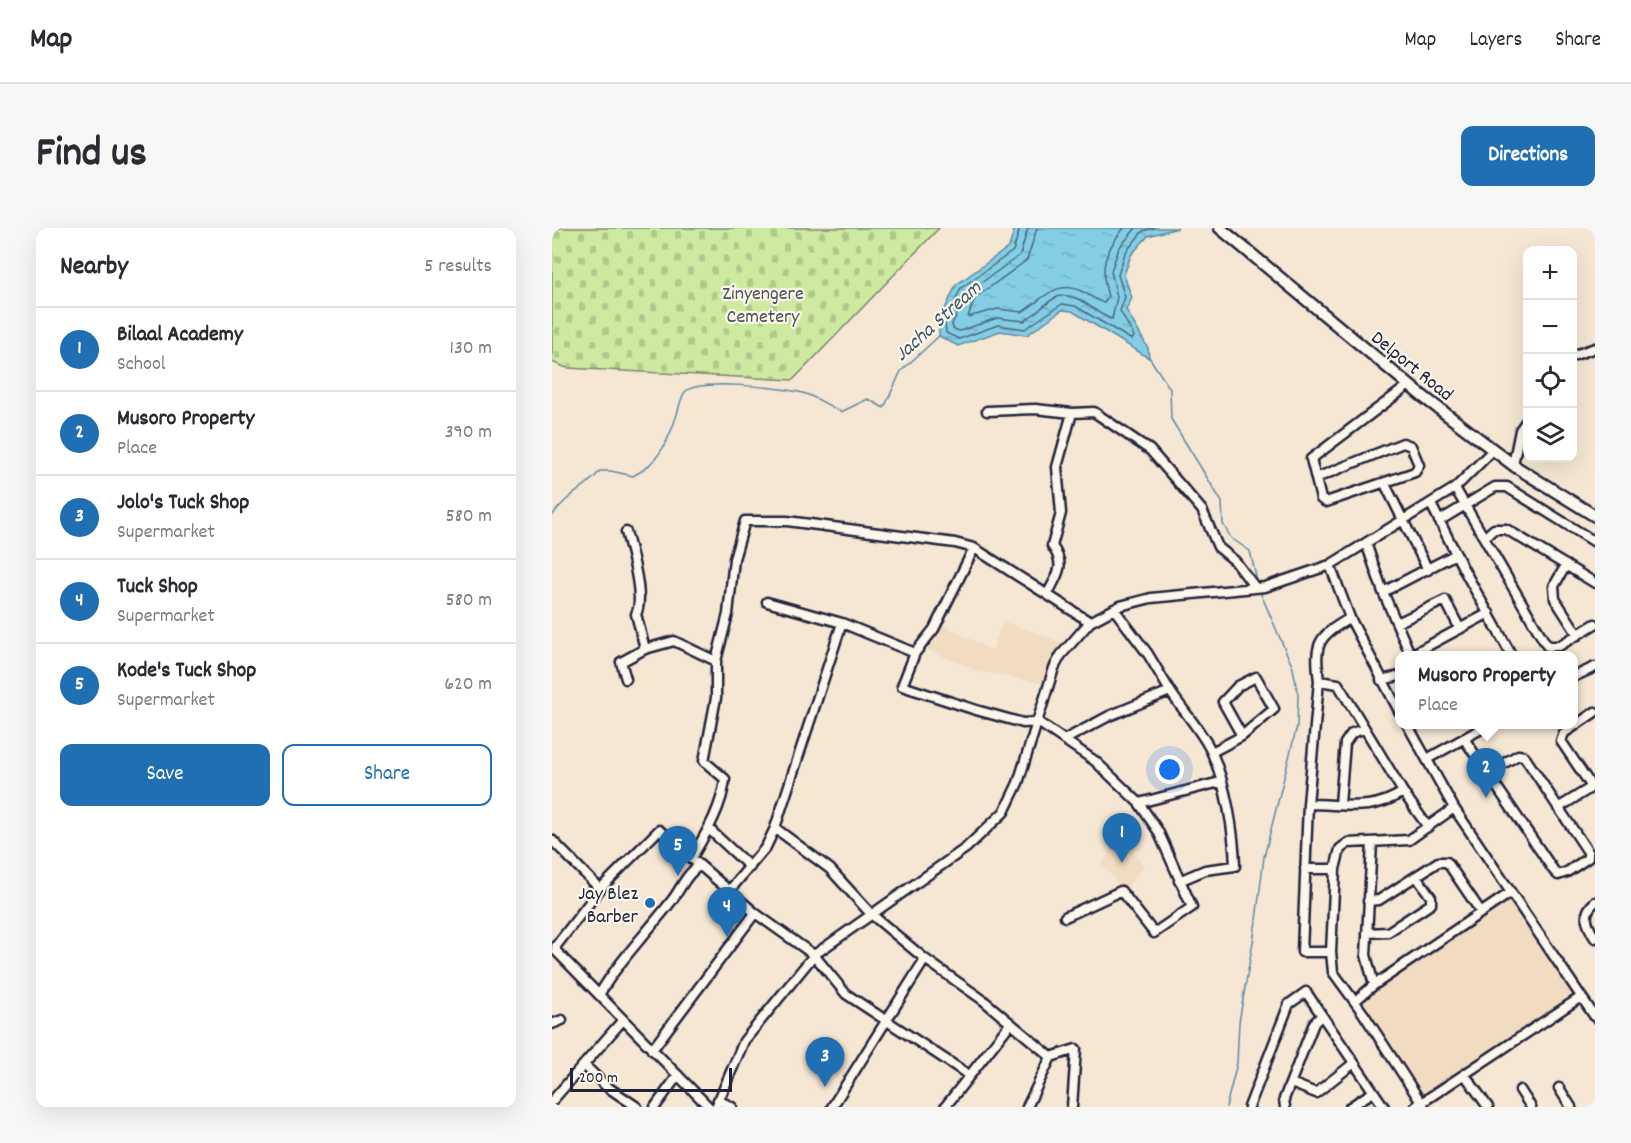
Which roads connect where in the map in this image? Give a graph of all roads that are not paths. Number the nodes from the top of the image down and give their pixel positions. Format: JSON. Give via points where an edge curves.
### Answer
{"nodes":[{"id":1,"x":1220,"y":228,"type":"edge"},
{"id":2,"x":1595,"y":348,"type":"edge"},
{"id":3,"x":1577,"y":354,"type":"edge"},
{"id":4,"x":1409,"y":385,"type":"junction"},
{"id":5,"x":987,"y":411,"type":"dead end"},
{"id":6,"x":1072,"y":413,"type":"junction"},
{"id":7,"x":1523,"y":426,"type":"edge"},
{"id":8,"x":1493,"y":450,"type":"junction"},
{"id":9,"x":1513,"y":465,"type":"junction"},
{"id":10,"x":1316,"y":478,"type":"junction"},
{"id":11,"x":1385,"y":484,"type":"junction"},
{"id":12,"x":1455,"y":488,"type":"junction"},
{"id":13,"x":1431,"y":504,"type":"junction"},
{"id":14,"x":1466,"y":505,"type":"junction"},
{"id":15,"x":1595,"y":516,"type":"edge"},
{"id":16,"x":1439,"y":521,"type":"junction"},
{"id":17,"x":1402,"y":522,"type":"junction"},
{"id":18,"x":626,"y":532,"type":"dead end"},
{"id":19,"x":1484,"y":538,"type":"junction"},
{"id":20,"x":1595,"y":542,"type":"edge"},
{"id":21,"x":1366,"y":543,"type":"junction"},
{"id":22,"x":974,"y":548,"type":"junction"},
{"id":23,"x":1456,"y":554,"type":"junction"},
{"id":24,"x":1330,"y":565,"type":"junction"},
{"id":25,"x":1566,"y":565,"type":"junction"},
{"id":26,"x":1428,"y":570,"type":"junction"},
{"id":27,"x":1595,"y":583,"type":"edge"},
{"id":28,"x":1254,"y":586,"type":"junction"},
{"id":29,"x":1383,"y":592,"type":"junction"},
{"id":30,"x":1048,"y":593,"type":"junction"},
{"id":31,"x":767,"y":602,"type":"dead end"},
{"id":32,"x":1114,"y":609,"type":"junction"},
{"id":33,"x":1489,"y":613,"type":"junction"},
{"id":34,"x":1350,"y":618,"type":"junction"},
{"id":35,"x":1090,"y":622,"type":"junction"},
{"id":36,"x":842,"y":623,"type":"junction"},
{"id":37,"x":1397,"y":623,"type":"junction"},
{"id":38,"x":1595,"y":624,"type":"edge"},
{"id":39,"x":1460,"y":629,"type":"junction"},
{"id":40,"x":1578,"y":635,"type":"junction"},
{"id":41,"x":645,"y":649,"type":"junction"},
{"id":42,"x":1409,"y":651,"type":"edge"},
{"id":43,"x":1419,"y":651,"type":"edge"},
{"id":44,"x":1509,"y":651,"type":"edge"},
{"id":45,"x":915,"y":653,"type":"junction"},
{"id":46,"x":716,"y":661,"type":"junction"},
{"id":47,"x":1595,"y":667,"type":"edge"},
{"id":48,"x":1578,"y":675,"type":"edge"},
{"id":49,"x":1395,"y":677,"type":"edge"},
{"id":50,"x":626,"y":679,"type":"dead end"},
{"id":51,"x":1382,"y":680,"type":"junction"},
{"id":52,"x":1319,"y":681,"type":"junction"},
{"id":53,"x":1170,"y":692,"type":"junction"},
{"id":54,"x":1395,"y":704,"type":"edge"},
{"id":55,"x":1595,"y":713,"type":"edge"},
{"id":56,"x":1038,"y":722,"type":"junction"},
{"id":57,"x":1578,"y":724,"type":"edge"},
{"id":58,"x":1363,"y":729,"type":"junction"},
{"id":59,"x":1410,"y":729,"type":"edge"},
{"id":60,"x":1482,"y":729,"type":"edge"},
{"id":61,"x":1570,"y":729,"type":"edge"},
{"id":62,"x":1242,"y":736,"type":"junction"},
{"id":63,"x":1064,"y":740,"type":"junction"},
{"id":64,"x":1465,"y":740,"type":"junction"},
{"id":65,"x":1212,"y":752,"type":"junction"},
{"id":66,"x":1427,"y":759,"type":"junction"},
{"id":67,"x":1486,"y":774,"type":"junction"},
{"id":68,"x":1220,"y":782,"type":"junction"},
{"id":69,"x":1403,"y":792,"type":"junction"},
{"id":70,"x":1139,"y":802,"type":"junction"},
{"id":71,"x":1308,"y":804,"type":"junction"},
{"id":72,"x":1340,"y":804,"type":"junction"},
{"id":73,"x":1454,"y":808,"type":"junction"},
{"id":74,"x":1558,"y":808,"type":"junction"},
{"id":75,"x":1428,"y":827,"type":"junction"},
{"id":76,"x":775,"y":828,"type":"junction"},
{"id":77,"x":709,"y":829,"type":"junction"},
{"id":78,"x":1372,"y":843,"type":"junction"},
{"id":79,"x":554,"y":846,"type":"edge"},
{"id":80,"x":691,"y":859,"type":"junction"},
{"id":81,"x":699,"y":866,"type":"junction"},
{"id":82,"x":750,"y":867,"type":"junction"},
{"id":83,"x":1305,"y":868,"type":"junction"},
{"id":84,"x":1335,"y":869,"type":"junction"},
{"id":85,"x":1416,"y":876,"type":"junction"},
{"id":86,"x":1179,"y":881,"type":"junction"},
{"id":87,"x":600,"y":889,"type":"junction"},
{"id":88,"x":729,"y":891,"type":"junction"},
{"id":89,"x":1510,"y":893,"type":"junction"},
{"id":90,"x":1368,"y":901,"type":"junction"},
{"id":91,"x":1595,"y":902,"type":"edge"},
{"id":92,"x":1481,"y":912,"type":"junction"},
{"id":93,"x":755,"y":913,"type":"junction"},
{"id":94,"x":871,"y":914,"type":"junction"},
{"id":95,"x":1065,"y":917,"type":"dead end"},
{"id":96,"x":1154,"y":933,"type":"junction"},
{"id":97,"x":1367,"y":933,"type":"junction"},
{"id":98,"x":1595,"y":938,"type":"edge"},
{"id":99,"x":1146,"y":939,"type":"dead end"},
{"id":100,"x":1331,"y":952,"type":"junction"},
{"id":101,"x":814,"y":956,"type":"junction"},
{"id":102,"x":925,"y":959,"type":"junction"},
{"id":103,"x":1374,"y":985,"type":"junction"},
{"id":104,"x":599,"y":995,"type":"junction"},
{"id":105,"x":1581,"y":997,"type":"junction"},
{"id":106,"x":1355,"y":1001,"type":"junction"},
{"id":107,"x":1321,"y":1016,"type":"junction"},
{"id":108,"x":1595,"y":1017,"type":"edge"},
{"id":109,"x":562,"y":1020,"type":"dead end"},
{"id":110,"x":889,"y":1020,"type":"junction"},
{"id":111,"x":622,"y":1022,"type":"junction"},
{"id":112,"x":552,"y":1024,"type":"edge"},
{"id":113,"x":1010,"y":1024,"type":"junction"},
{"id":114,"x":652,"y":1050,"type":"junction"},
{"id":115,"x":1051,"y":1056,"type":"junction"},
{"id":116,"x":1354,"y":1063,"type":"junction"},
{"id":117,"x":584,"y":1065,"type":"junction"},
{"id":118,"x":678,"y":1075,"type":"junction"},
{"id":119,"x":969,"y":1075,"type":"junction"},
{"id":120,"x":1466,"y":1075,"type":"junction"},
{"id":121,"x":1291,"y":1083,"type":"junction"},
{"id":122,"x":1559,"y":1088,"type":"dead end"},
{"id":123,"x":1520,"y":1090,"type":"dead end"},
{"id":124,"x":1373,"y":1092,"type":"junction"},
{"id":125,"x":552,"y":1101,"type":"edge"},
{"id":126,"x":717,"y":1104,"type":"edge"},
{"id":127,"x":1421,"y":1105,"type":"edge"},
{"id":128,"x":637,"y":1107,"type":"edge"},
{"id":129,"x":655,"y":1107,"type":"edge"},
{"id":130,"x":709,"y":1107,"type":"edge"},
{"id":131,"x":732,"y":1107,"type":"edge"},
{"id":132,"x":832,"y":1107,"type":"edge"},
{"id":133,"x":945,"y":1107,"type":"edge"},
{"id":134,"x":1027,"y":1107,"type":"edge"},
{"id":135,"x":1072,"y":1107,"type":"edge"},
{"id":136,"x":1249,"y":1107,"type":"edge"},
{"id":137,"x":1285,"y":1107,"type":"edge"},
{"id":138,"x":1350,"y":1107,"type":"edge"},
{"id":139,"x":1384,"y":1107,"type":"edge"},
{"id":140,"x":1488,"y":1107,"type":"edge"},
{"id":141,"x":1531,"y":1107,"type":"edge"},
{"id":142,"x":1571,"y":1107,"type":"edge"}],
"edges":[{"from":1,"to":4,"type":"main road","name":"Delport Road"},
{"from":2,"to":3,"type":"street"},
{"from":4,"to":8,"type":"main road","name":"Delport Road"},
{"from":4,"to":10,"type":"street","via":[[1311,459]]},
{"from":5,"to":6,"type":"street","via":[[1035,409]]},
{"from":6,"to":28,"type":"street","via":[[1094,412],[1150,450],[1202,510],[1218,547]]},
{"from":6,"to":30,"type":"street","via":[[1057,467],[1061,513],[1052,546],[1061,558],[1060,566]]},
{"from":7,"to":9,"type":"street"},
{"from":8,"to":9,"type":"main road","name":"Delport Road"},
{"from":8,"to":12,"type":"street"},
{"from":9,"to":15,"type":"main road","name":"Delport Road"},
{"from":10,"to":11,"type":"street","via":[[1321,499],[1326,502]]},
{"from":10,"to":11,"type":"street","via":[[1395,444],[1411,446],[1419,465],[1415,472]]},
{"from":11,"to":17,"type":"street"},
{"from":12,"to":13,"type":"street"},
{"from":12,"to":14,"type":"street"},
{"from":13,"to":16,"type":"street"},
{"from":13,"to":17,"type":"street"},
{"from":14,"to":16,"type":"street"},
{"from":14,"to":19,"type":"street"},
{"from":14,"to":20,"type":"street","via":[[1495,487],[1507,487]]},
{"from":16,"to":23,"type":"street"},
{"from":17,"to":21,"type":"street"},
{"from":17,"to":26,"type":"street"},
{"from":18,"to":41,"type":"street","via":[[638,584],[636,614]]},
{"from":19,"to":25,"type":"street","via":[[1494,529],[1506,529]]},
{"from":19,"to":40,"type":"street","via":[[1547,646],[1559,646]]},
{"from":21,"to":24,"type":"street"},
{"from":21,"to":29,"type":"street"},
{"from":22,"to":30,"type":"street"},
{"from":22,"to":45,"type":"street","via":[[934,629]]},
{"from":22,"to":46,"type":"street","via":[[788,521],[745,521],[734,559],[728,614]]},
{"from":23,"to":26,"type":"street"},
{"from":23,"to":33,"type":"street"},
{"from":24,"to":28,"type":"street","via":[[1265,587]]},
{"from":24,"to":34,"type":"street"},
{"from":25,"to":27,"type":"street"},
{"from":25,"to":40,"type":"street","via":[[1554,586],[1555,599]]},
{"from":26,"to":29,"type":"street"},
{"from":28,"to":32,"type":"street","via":[[1151,597]]},
{"from":29,"to":37,"type":"street"},
{"from":30,"to":35,"type":"street"},
{"from":31,"to":36,"type":"street"},
{"from":32,"to":35,"type":"street"},
{"from":32,"to":53,"type":"street","via":[[1148,654]]},
{"from":33,"to":39,"type":"street"},
{"from":33,"to":44,"type":"street"},
{"from":34,"to":51,"type":"street"},
{"from":34,"to":52,"type":"street","via":[[1321,639]]},
{"from":35,"to":56,"type":"street","via":[[1054,668]]},
{"from":36,"to":45,"type":"street"},
{"from":36,"to":76,"type":"street"},
{"from":37,"to":39,"type":"street","via":[[1444,600]]},
{"from":37,"to":42,"type":"street"},
{"from":38,"to":40,"type":"street"},
{"from":39,"to":43,"type":"street"},
{"from":41,"to":46,"type":"street","via":[[674,641]]},
{"from":41,"to":50,"type":"street","via":[[621,662]]},
{"from":45,"to":56,"type":"street","via":[[902,686],[1023,723]]},
{"from":46,"to":77,"type":"street","via":[[716,699],[704,761],[725,779]]},
{"from":47,"to":48,"type":"street"},
{"from":49,"to":51,"type":"street"},
{"from":51,"to":54,"type":"street"},
{"from":52,"to":58,"type":"street","via":[[1338,684]]},
{"from":52,"to":71,"type":"street"},
{"from":53,"to":63,"type":"street","via":[[1109,716]]},
{"from":53,"to":65,"type":"street"},
{"from":55,"to":57,"type":"street"},
{"from":56,"to":63,"type":"street"},
{"from":56,"to":94,"type":"street","via":[[1004,812],[966,848]]},
{"from":58,"to":69,"type":"street"},
{"from":58,"to":72,"type":"street","via":[[1352,733],[1345,743]]},
{"from":59,"to":66,"type":"street"},
{"from":60,"to":64,"type":"street"},
{"from":61,"to":74,"type":"street","via":[[1562,741],[1592,787]]},
{"from":62,"to":62,"type":"street","via":[[1274,709],[1256,677],[1223,702]]},
{"from":62,"to":65,"type":"street"},
{"from":63,"to":70,"type":"street","via":[[1095,761]]},
{"from":64,"to":66,"type":"street"},
{"from":64,"to":67,"type":"street"},
{"from":65,"to":68,"type":"street"},
{"from":66,"to":73,"type":"street"},
{"from":67,"to":74,"type":"street","via":[[1518,755],[1524,756]]},
{"from":67,"to":74,"type":"street","via":[[1558,875],[1588,858],[1588,852]]},
{"from":68,"to":70,"type":"street"},
{"from":68,"to":86,"type":"street","via":[[1233,831],[1235,866],[1205,870]]},
{"from":69,"to":72,"type":"street","via":[[1385,803],[1363,808]]},
{"from":69,"to":75,"type":"street"},
{"from":70,"to":86,"type":"street","via":[[1158,831]]},
{"from":71,"to":72,"type":"street"},
{"from":71,"to":83,"type":"street"},
{"from":73,"to":75,"type":"street"},
{"from":73,"to":89,"type":"street"},
{"from":75,"to":78,"type":"street","via":[[1409,840]]},
{"from":76,"to":82,"type":"street"},
{"from":76,"to":94,"type":"street","via":[[830,869]]},
{"from":77,"to":80,"type":"street"},
{"from":77,"to":82,"type":"street"},
{"from":78,"to":84,"type":"street","via":[[1348,843],[1340,849]]},
{"from":78,"to":90,"type":"street"},
{"from":79,"to":87,"type":"street"},
{"from":80,"to":81,"type":"street"},
{"from":80,"to":87,"type":"street","via":[[659,830]]},
{"from":81,"to":88,"type":"street"},
{"from":81,"to":104,"type":"street","via":[[615,967]]},
{"from":82,"to":88,"type":"street"},
{"from":83,"to":84,"type":"street"},
{"from":83,"to":100,"type":"street","via":[[1302,952]]},
{"from":84,"to":100,"type":"street"},
{"from":85,"to":90,"type":"street","via":[[1379,900]]},
{"from":85,"to":92,"type":"street","via":[[1438,862],[1447,862]]},
{"from":85,"to":97,"type":"street","via":[[1431,897],[1431,904],[1388,932]]},
{"from":86,"to":96,"type":"street","via":[[1192,907]]},
{"from":87,"to":104,"type":"street","via":[[555,951]]},
{"from":88,"to":93,"type":"street"},
{"from":89,"to":92,"type":"street"},
{"from":89,"to":105,"type":"street"},
{"from":90,"to":97,"type":"street"},
{"from":91,"to":98,"type":"street","via":[[1585,915]]},
{"from":92,"to":103,"type":"street"},
{"from":93,"to":101,"type":"street"},
{"from":93,"to":114,"type":"street"},
{"from":94,"to":101,"type":"street"},
{"from":94,"to":102,"type":"street"},
{"from":95,"to":96,"type":"street","via":[[1121,891]]},
{"from":96,"to":99,"type":"street"},
{"from":97,"to":103,"type":"street","via":[[1366,955]]},
{"from":100,"to":106,"type":"street","via":[[1333,972]]},
{"from":101,"to":110,"type":"street","via":[[846,994]]},
{"from":101,"to":126,"type":"street","via":[[744,1041]]},
{"from":102,"to":110,"type":"street"},
{"from":102,"to":113,"type":"street"},
{"from":103,"to":106,"type":"street"},
{"from":104,"to":111,"type":"street"},
{"from":105,"to":108,"type":"street"},
{"from":105,"to":120,"type":"street"},
{"from":106,"to":127,"type":"street"},
{"from":107,"to":116,"type":"street"},
{"from":107,"to":121,"type":"street","via":[[1314,1023]]},
{"from":107,"to":136,"type":"street","via":[[1306,992],[1289,1004]]},
{"from":109,"to":112,"type":"street"},
{"from":110,"to":119,"type":"street"},
{"from":110,"to":132,"type":"street"},
{"from":111,"to":114,"type":"street"},
{"from":111,"to":117,"type":"street"},
{"from":113,"to":115,"type":"street"},
{"from":113,"to":119,"type":"street"},
{"from":114,"to":118,"type":"street"},
{"from":115,"to":134,"type":"street"},
{"from":115,"to":135,"type":"street","via":[[1077,1049]]},
{"from":116,"to":121,"type":"street","via":[[1316,1093]]},
{"from":116,"to":124,"type":"street"},
{"from":117,"to":125,"type":"street"},
{"from":117,"to":128,"type":"street"},
{"from":118,"to":129,"type":"street"},
{"from":118,"to":130,"type":"street"},
{"from":119,"to":133,"type":"street"},
{"from":120,"to":127,"type":"street"},
{"from":120,"to":140,"type":"street"},
{"from":121,"to":137,"type":"street"},
{"from":122,"to":142,"type":"street"},
{"from":123,"to":141,"type":"street"},
{"from":124,"to":138,"type":"street"},
{"from":124,"to":139,"type":"street"},
{"from":126,"to":131,"type":"street"}]}
